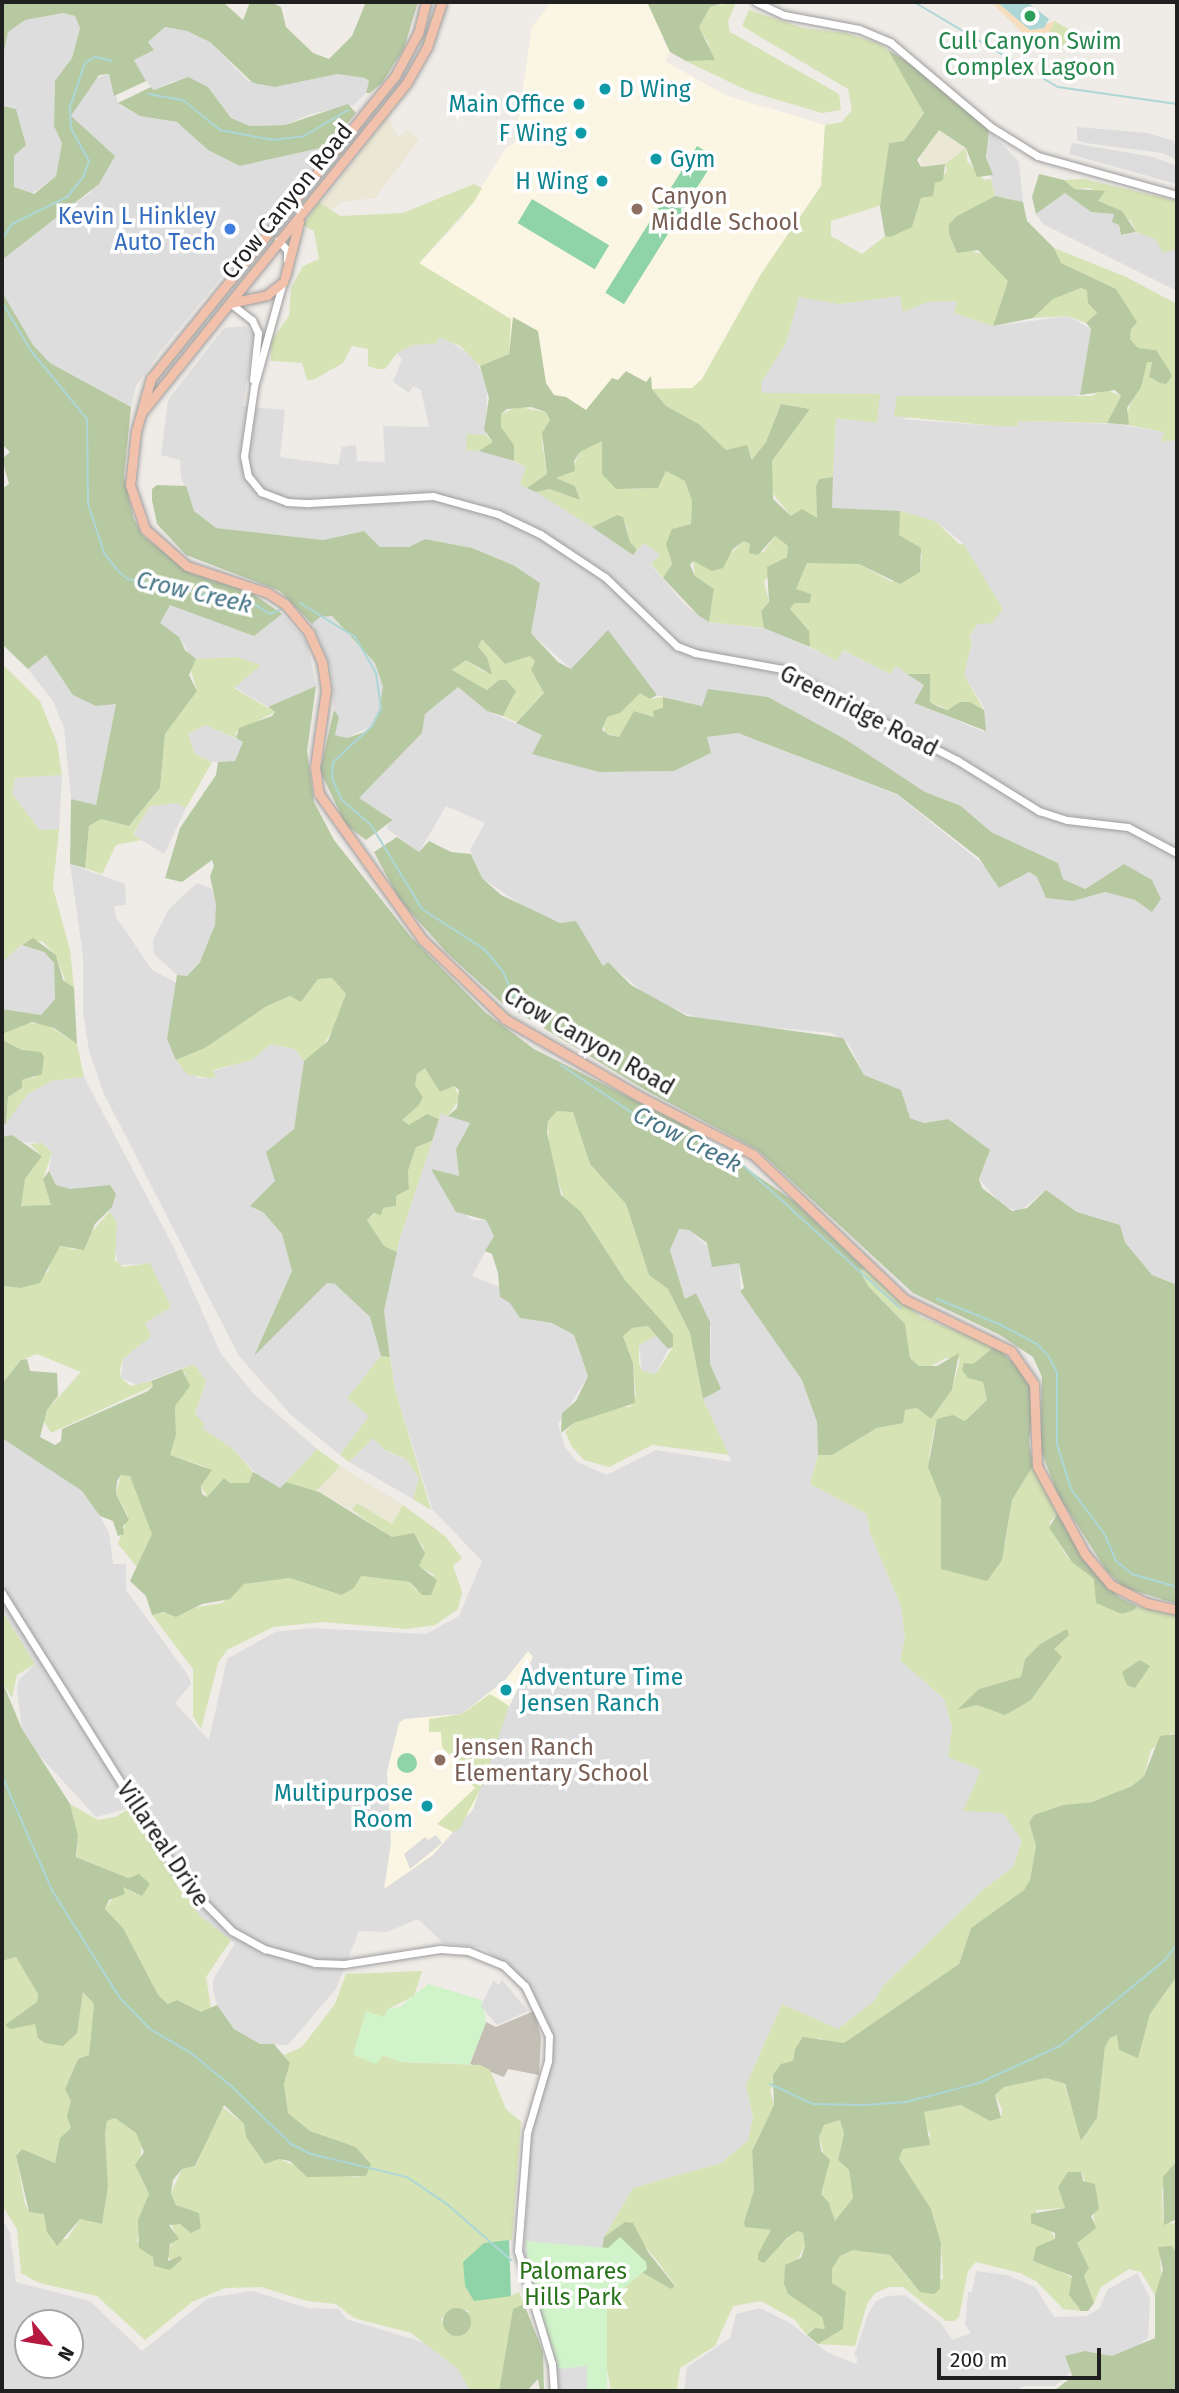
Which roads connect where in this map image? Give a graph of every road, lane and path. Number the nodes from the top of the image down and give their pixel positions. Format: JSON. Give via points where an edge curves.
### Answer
{"nodes":[{"id":1,"x":426,"y":2,"type":"edge"},
{"id":2,"x":442,"y":2,"type":"edge"},
{"id":3,"x":756,"y":2,"type":"edge"},
{"id":4,"x":1177,"y":195,"type":"edge"},
{"id":5,"x":310,"y":201,"type":"junction"},
{"id":6,"x":268,"y":232,"type":"junction"},
{"id":7,"x":278,"y":240,"type":"junction"},
{"id":8,"x":284,"y":280,"type":"junction"},
{"id":9,"x":230,"y":303,"type":"junction"},
{"id":10,"x":205,"y":332,"type":"junction"},
{"id":11,"x":173,"y":348,"type":"junction"},
{"id":12,"x":254,"y":387,"type":"junction"},
{"id":13,"x":156,"y":394,"type":"junction"},
{"id":14,"x":142,"y":412,"type":"junction"},
{"id":15,"x":1177,"y":853,"type":"edge"},
{"id":16,"x":2,"y":1593,"type":"edge"},
{"id":17,"x":1177,"y":1610,"type":"edge"},
{"id":18,"x":554,"y":2391,"type":"edge"}],
"edges":[{"from":1,"to":6,"type":"main road","name":"Crow Canyon Road","via":[[418,33],[395,76]]},
{"from":2,"to":5,"type":"main road","name":"Crow Canyon Road","via":[[427,47],[406,84]]},
{"from":3,"to":4,"type":"street","via":[[784,15],[859,29],[890,42],[991,127],[1038,156]]},
{"from":5,"to":7,"type":"main road","name":"Crow Canyon Road"},
{"from":5,"to":8,"type":"main road","via":[[294,230]]},
{"from":6,"to":7,"type":"main road"},
{"from":6,"to":11,"type":"main road","name":"Crow Canyon Road"},
{"from":7,"to":8,"type":"street","name":"Greenridge Road","via":[[287,250]]},
{"from":7,"to":9,"type":"main road","name":"Crow Canyon Road"},
{"from":8,"to":9,"type":"main road","via":[[267,295]]},
{"from":8,"to":12,"type":"street","name":"Greenridge Road"},
{"from":9,"to":10,"type":"main road","name":"Crow Canyon Road"},
{"from":9,"to":12,"type":"street","name":"Greenridge Road","via":[[252,320],[258,332]]},
{"from":10,"to":11,"type":"main road"},
{"from":10,"to":13,"type":"main road","name":"Crow Canyon Road"},
{"from":11,"to":13,"type":"main road","via":[[174,358]]},
{"from":11,"to":14,"type":"main road","name":"Crow Canyon Road","via":[[151,378]]},
{"from":12,"to":15,"type":"street","name":"Greenridge Road","via":[[245,467],[251,482],[267,496],[309,503],[433,496],[498,514],[540,534],[605,577],[657,631],[684,649],[791,673],[957,760],[1039,811],[1067,820],[1128,827]]},
{"from":13,"to":14,"type":"main road","name":"Crow Canyon Road"},
{"from":14,"to":17,"type":"main road","name":"Crow Canyon Road","via":[[130,485],[145,529],[187,566],[268,593],[285,604],[309,633],[323,662],[326,690],[315,767],[318,794],[415,932],[505,1019],[637,1095],[746,1149],[904,1299],[1011,1351],[1034,1384],[1037,1466],[1085,1554],[1111,1585],[1147,1603]]},
{"from":16,"to":18,"type":"street","name":"Villareal Drive","via":[[183,1881],[232,1931],[265,1949],[316,1964],[440,1949],[468,1951],[503,1965],[524,1986],[549,2036],[548,2061],[527,2133],[518,2251],[549,2354]]}]}
